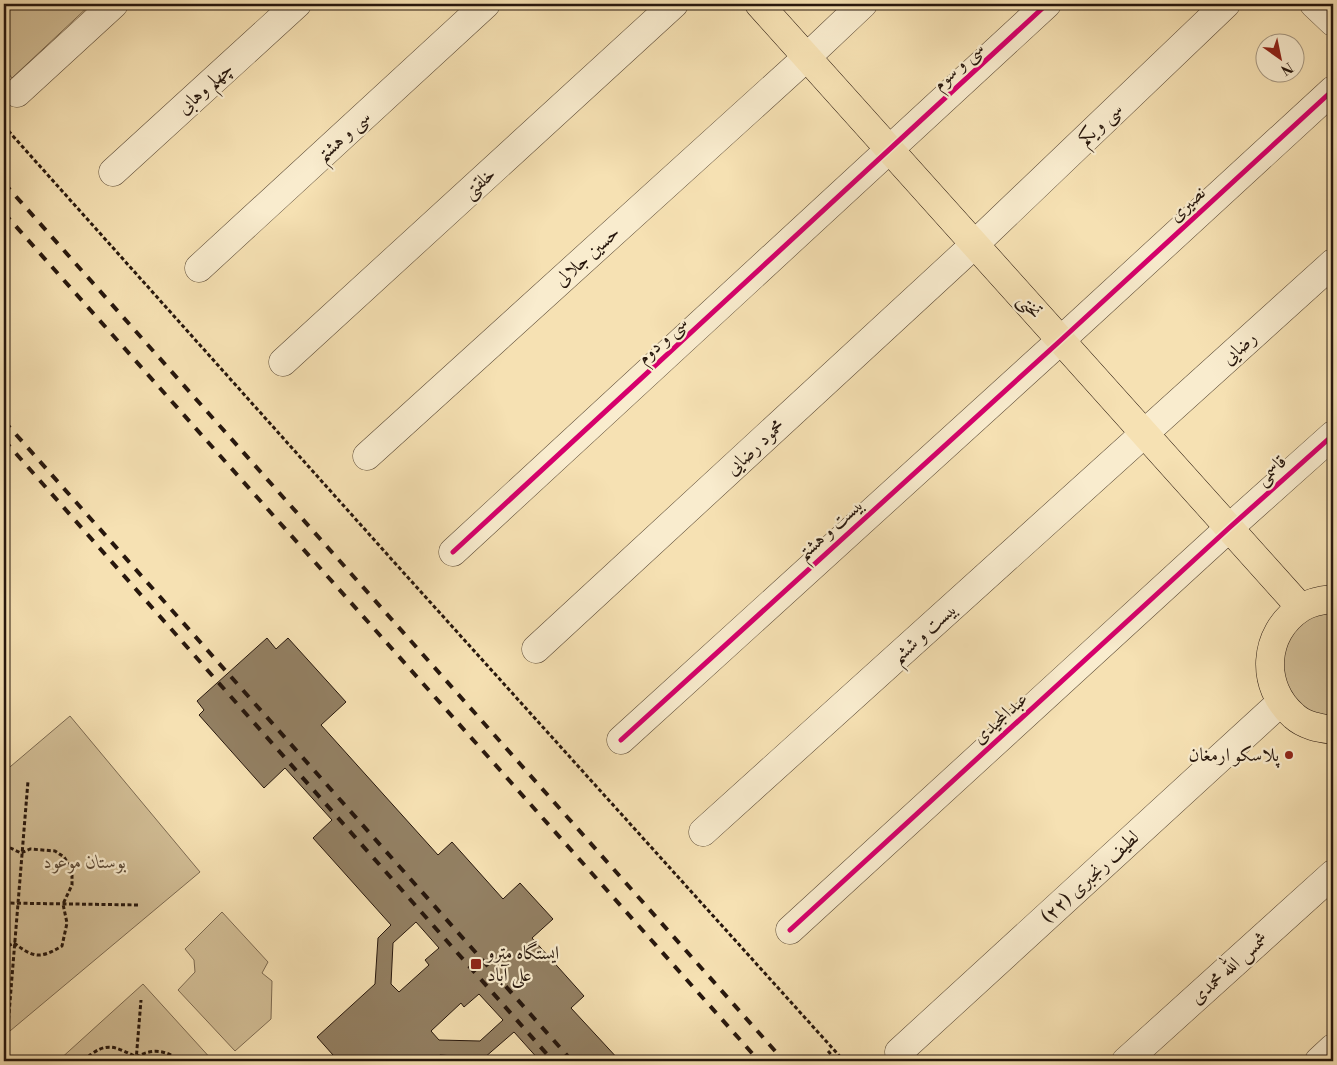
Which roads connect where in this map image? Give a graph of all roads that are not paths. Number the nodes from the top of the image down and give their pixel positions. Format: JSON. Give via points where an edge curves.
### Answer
{"nodes":[{"id":1,"x":114,"y":4,"type":"edge"},
{"id":2,"x":297,"y":4,"type":"edge"},
{"id":3,"x":486,"y":4,"type":"edge"},
{"id":4,"x":674,"y":4,"type":"edge"},
{"id":5,"x":759,"y":4,"type":"edge"},
{"id":6,"x":863,"y":4,"type":"edge"},
{"id":7,"x":1047,"y":4,"type":"edge"},
{"id":8,"x":1226,"y":4,"type":"edge"},
{"id":9,"x":1314,"y":4,"type":"edge"},
{"id":10,"x":1333,"y":22,"type":"edge"},
{"id":11,"x":807,"y":57,"type":"junction"},
{"id":12,"x":1333,"y":90,"type":"edge"},
{"id":13,"x":17,"y":93,"type":"dead end"},
{"id":14,"x":890,"y":150,"type":"junction"},
{"id":15,"x":113,"y":172,"type":"dead end"},
{"id":16,"x":975,"y":244,"type":"junction"},
{"id":17,"x":1333,"y":263,"type":"edge"},
{"id":18,"x":199,"y":268,"type":"dead end"},
{"id":19,"x":1061,"y":340,"type":"junction"},
{"id":20,"x":283,"y":362,"type":"dead end"},
{"id":21,"x":1144,"y":434,"type":"junction"},
{"id":22,"x":1333,"y":435,"type":"edge"},
{"id":23,"x":367,"y":456,"type":"dead end"},
{"id":24,"x":1229,"y":528,"type":"junction"},
{"id":25,"x":453,"y":552,"type":"dead end"},
{"id":26,"x":1333,"y":599,"type":"edge"},
{"id":27,"x":1301,"y":608,"type":"junction"},
{"id":28,"x":536,"y":649,"type":"dead end"},
{"id":29,"x":1281,"y":702,"type":"junction"},
{"id":30,"x":1333,"y":730,"type":"edge"},
{"id":31,"x":620,"y":740,"type":"dead end"},
{"id":32,"x":703,"y":832,"type":"dead end"},
{"id":33,"x":1333,"y":874,"type":"edge"},
{"id":34,"x":790,"y":930,"type":"dead end"},
{"id":35,"x":1333,"y":1048,"type":"edge"},
{"id":36,"x":899,"y":1052,"type":"dead end"},
{"id":37,"x":1126,"y":1061,"type":"edge"},
{"id":38,"x":1319,"y":1061,"type":"edge"}],
"edges":[{"from":1,"to":13,"type":"street"},
{"from":2,"to":15,"type":"street","name":"چهلم وهابی"},
{"from":3,"to":18,"type":"street","name":"سی و هشتم"},
{"from":4,"to":20,"type":"street","name":"خلقتی"},
{"from":5,"to":11,"type":"main road","name":"تختی"},
{"from":6,"to":11,"type":"street","name":"حسین جلالی"},
{"from":7,"to":14,"type":"street","name":"سی و سوم"},
{"from":8,"to":16,"type":"street","name":"سی و یکم"},
{"from":9,"to":10,"type":"street"},
{"from":11,"to":14,"type":"main road","name":"تختی"},
{"from":11,"to":23,"type":"street","name":"حسین جلالی"},
{"from":12,"to":19,"type":"street","name":"نصیری"},
{"from":14,"to":16,"type":"main road","name":"تختی"},
{"from":14,"to":25,"type":"street","name":"سی و دوم"},
{"from":16,"to":19,"type":"main road","name":"تختی"},
{"from":16,"to":28,"type":"street","name":"محمود رضایی"},
{"from":17,"to":21,"type":"street","name":"رضایی"},
{"from":19,"to":21,"type":"main road","name":"تختی"},
{"from":19,"to":31,"type":"street","name":"بیست و هشتم"},
{"from":21,"to":24,"type":"main road","name":"تختی"},
{"from":21,"to":32,"type":"street","name":"بیست و ششم"},
{"from":22,"to":24,"type":"street","name":"قاسمی"},
{"from":24,"to":27,"type":"main road","name":"تختی"},
{"from":24,"to":34,"type":"street","name":"عبدالمجیدی"},
{"from":26,"to":27,"type":"main road","via":[[1320,600]]},
{"from":27,"to":29,"type":"main road","via":[[1281,628],[1269,661],[1272,683]]},
{"from":29,"to":30,"type":"main road","via":[[1295,717],[1313,727]]},
{"from":29,"to":36,"type":"street","name":"لطیف رنجبری (۲۲)"},
{"from":33,"to":37,"type":"street","name":"شمس الله محمدی"},
{"from":35,"to":38,"type":"street"}]}
